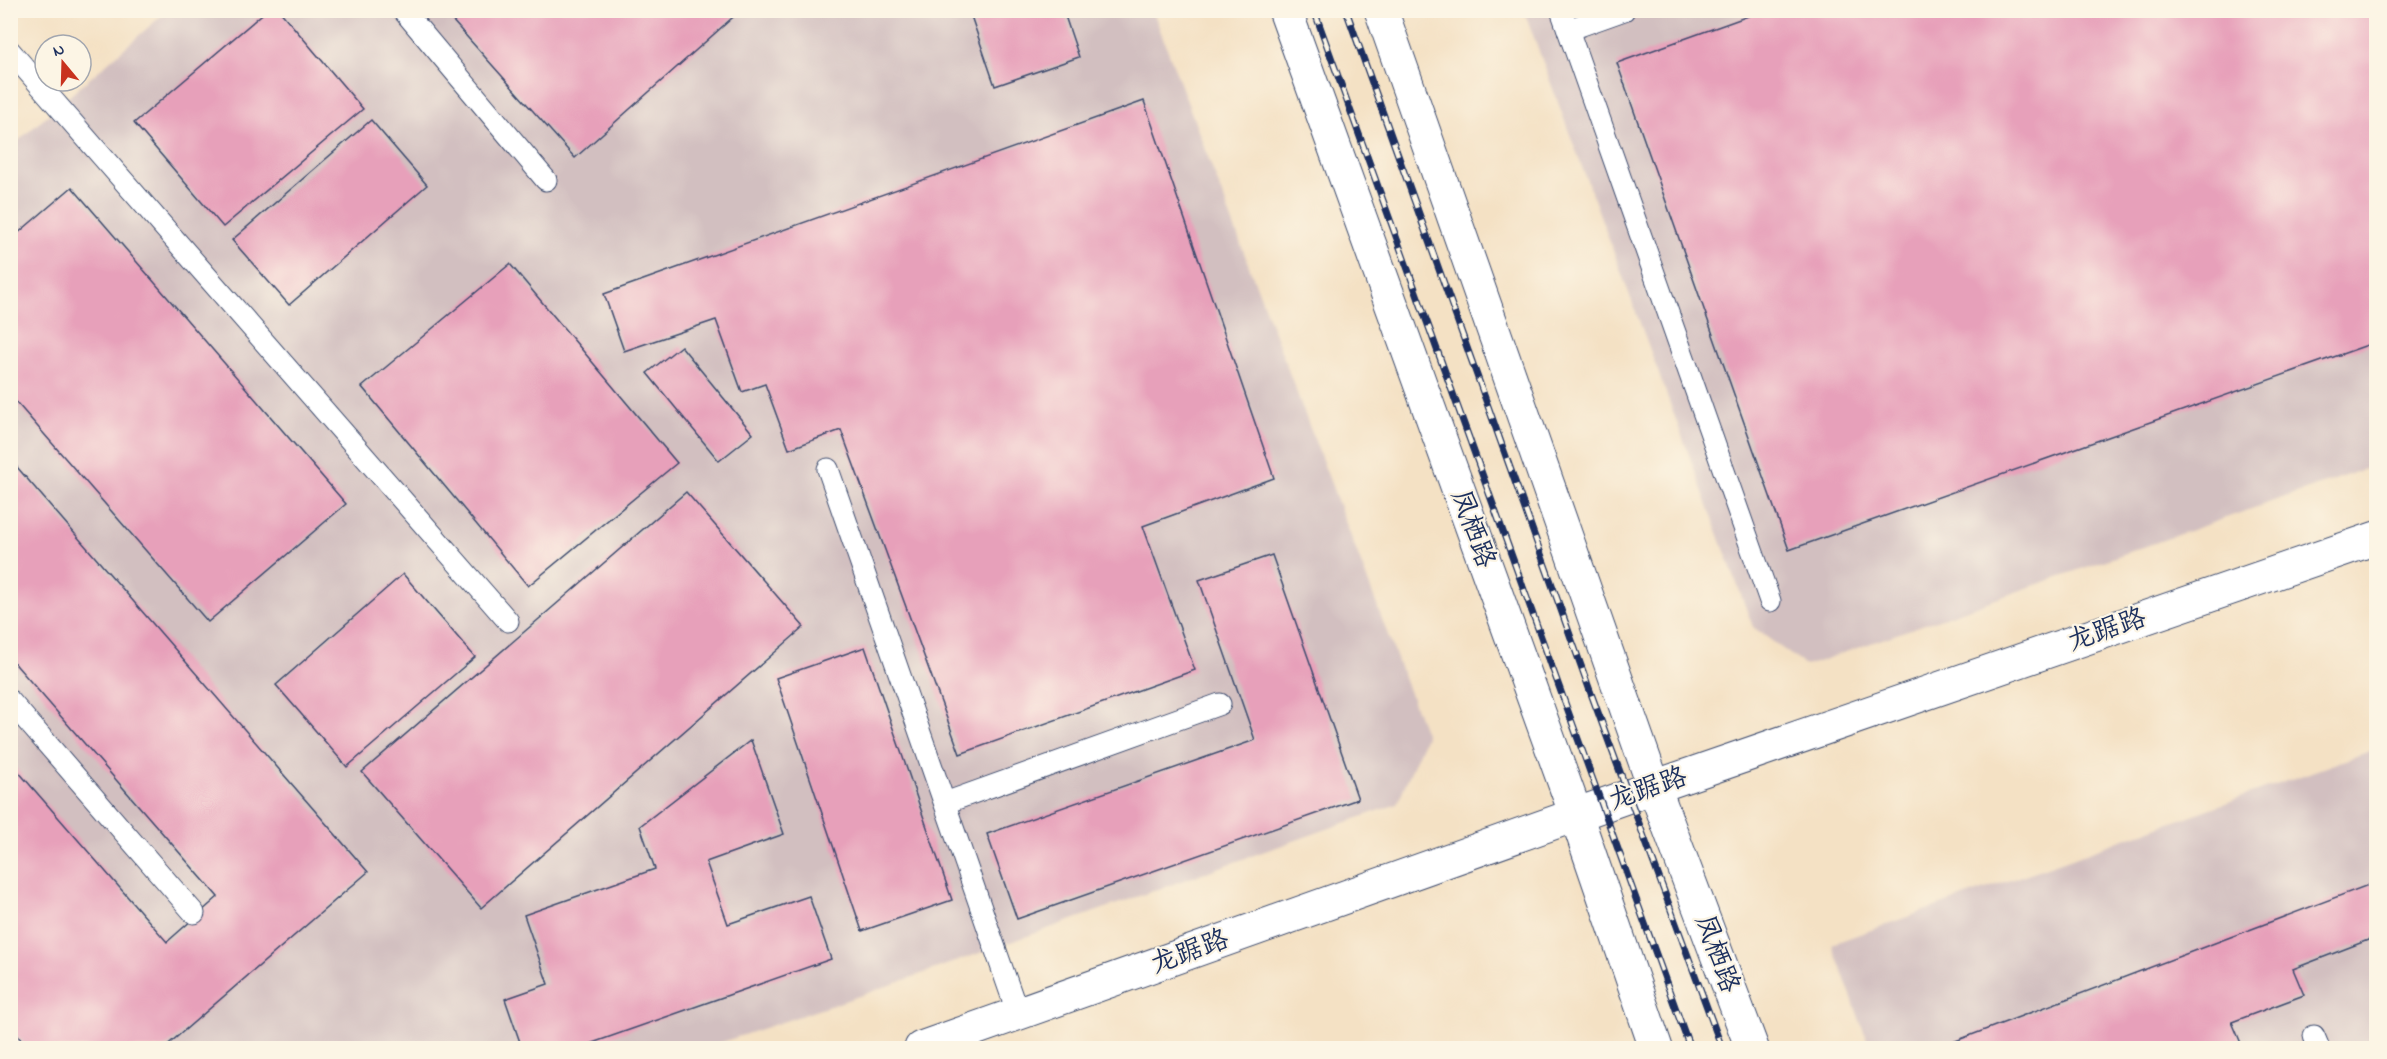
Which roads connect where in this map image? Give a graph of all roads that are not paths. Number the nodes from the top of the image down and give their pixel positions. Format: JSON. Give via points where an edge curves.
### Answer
{"nodes":[{"id":1,"x":403,"y":10,"type":"edge"},
{"id":2,"x":1285,"y":10,"type":"edge"},
{"id":3,"x":1381,"y":10,"type":"edge"},
{"id":4,"x":1624,"y":10,"type":"edge"},
{"id":5,"x":1564,"y":20,"type":"edge"},
{"id":6,"x":10,"y":51,"type":"edge"},
{"id":7,"x":546,"y":180,"type":"dead end"},
{"id":8,"x":828,"y":469,"type":"dead end"},
{"id":9,"x":2376,"y":538,"type":"edge"},
{"id":10,"x":1770,"y":602,"type":"dead end"},
{"id":11,"x":508,"y":621,"type":"dead end"},
{"id":12,"x":10,"y":701,"type":"edge"},
{"id":13,"x":1220,"y":704,"type":"dead end"},
{"id":14,"x":1654,"y":787,"type":"junction"},
{"id":15,"x":945,"y":803,"type":"junction"},
{"id":16,"x":1576,"y":815,"type":"junction"},
{"id":17,"x":194,"y":913,"type":"dead end"},
{"id":18,"x":1018,"y":1014,"type":"junction"},
{"id":19,"x":921,"y":1048,"type":"edge"},
{"id":20,"x":1656,"y":1048,"type":"edge"},
{"id":21,"x":1752,"y":1048,"type":"edge"}],
"edges":[{"from":1,"to":7,"type":"lane"},
{"from":2,"to":16,"type":"main road","name":"凤栖路"},
{"from":3,"to":14,"type":"main road","name":"凤栖路"},
{"from":4,"to":5,"type":"lane"},
{"from":5,"to":10,"type":"lane"},
{"from":6,"to":11,"type":"lane"},
{"from":8,"to":15,"type":"lane"},
{"from":9,"to":14,"type":"main road","name":"龙踞路"},
{"from":12,"to":17,"type":"lane"},
{"from":13,"to":15,"type":"lane"},
{"from":14,"to":16,"type":"main road","name":"龙踞路"},
{"from":14,"to":21,"type":"main road","name":"凤栖路"},
{"from":15,"to":18,"type":"lane"},
{"from":16,"to":18,"type":"main road","name":"龙踞路"},
{"from":16,"to":20,"type":"main road","name":"凤栖路"},
{"from":18,"to":19,"type":"main road","name":"龙踞路"}]}
